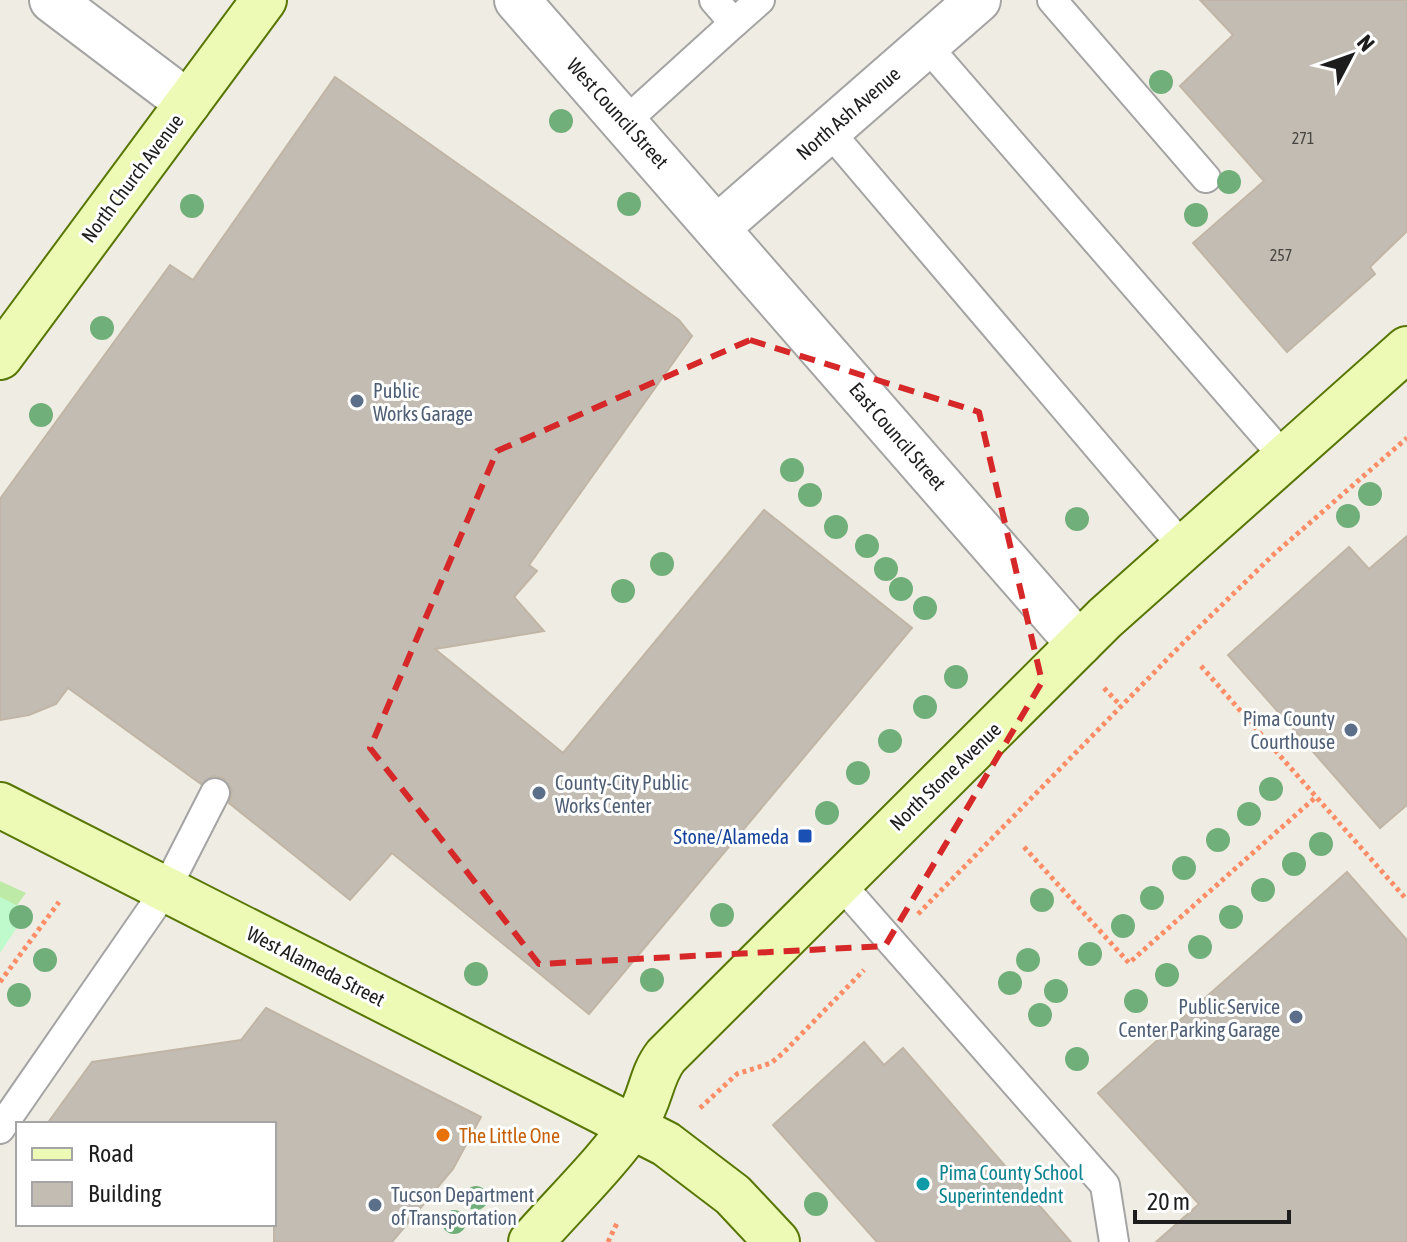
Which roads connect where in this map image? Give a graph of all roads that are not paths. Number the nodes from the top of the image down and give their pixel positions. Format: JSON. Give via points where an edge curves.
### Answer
{"nodes":[{"id":1,"x":53,"y":0,"type":"edge"},
{"id":2,"x":264,"y":0,"type":"edge"},
{"id":3,"x":517,"y":0,"type":"edge"},
{"id":4,"x":714,"y":0,"type":"edge"},
{"id":5,"x":760,"y":0,"type":"edge"},
{"id":6,"x":978,"y":0,"type":"edge"},
{"id":7,"x":1052,"y":0,"type":"edge"},
{"id":8,"x":734,"y":23,"type":"junction"},
{"id":9,"x":926,"y":45,"type":"junction"},
{"id":10,"x":188,"y":103,"type":"junction"},
{"id":11,"x":625,"y":122,"type":"junction"},
{"id":12,"x":829,"y":131,"type":"junction"},
{"id":13,"x":1206,"y":178,"type":"dead end"},
{"id":14,"x":718,"y":227,"type":"junction"},
{"id":15,"x":1407,"y":349,"type":"edge"},
{"id":16,"x":0,"y":357,"type":"edge"},
{"id":17,"x":1285,"y":458,"type":"junction"},
{"id":18,"x":1184,"y":548,"type":"junction"},
{"id":19,"x":1079,"y":644,"type":"junction"},
{"id":20,"x":215,"y":793,"type":"dead end"},
{"id":21,"x":0,"y":805,"type":"edge"},
{"id":22,"x":838,"y":881,"type":"junction"},
{"id":23,"x":166,"y":889,"type":"junction"},
{"id":24,"x":632,"y":1126,"type":"junction"},
{"id":25,"x":0,"y":1129,"type":"edge"},
{"id":26,"x":531,"y":1242,"type":"edge"},
{"id":27,"x":777,"y":1242,"type":"edge"},
{"id":28,"x":1114,"y":1242,"type":"edge"}],
"edges":[{"from":1,"to":10,"type":"street"},
{"from":2,"to":10,"type":"street","name":"North Church Avenue"},
{"from":3,"to":11,"type":"street","name":"West Council Street"},
{"from":4,"to":8,"type":"lane"},
{"from":5,"to":8,"type":"lane"},
{"from":6,"to":9,"type":"street","name":"North Ash Avenue"},
{"from":7,"to":13,"type":"lane"},
{"from":8,"to":11,"type":"lane"},
{"from":9,"to":12,"type":"street","name":"North Ash Avenue"},
{"from":9,"to":17,"type":"lane"},
{"from":10,"to":16,"type":"street","name":"North Church Avenue"},
{"from":11,"to":14,"type":"street","name":"West Council Street"},
{"from":12,"to":14,"type":"street","name":"North Ash Avenue"},
{"from":12,"to":18,"type":"lane"},
{"from":14,"to":19,"type":"street","name":"East Council Street"},
{"from":15,"to":17,"type":"street","name":"North Stone Avenue"},
{"from":17,"to":18,"type":"street","name":"North Stone Avenue"},
{"from":18,"to":19,"type":"street","name":"North Stone Avenue"},
{"from":19,"to":22,"type":"street","name":"North Stone Avenue"},
{"from":20,"to":23,"type":"lane"},
{"from":21,"to":23,"type":"street","name":"West Alameda Street"},
{"from":22,"to":24,"type":"street","name":"North Stone Avenue","via":[[666,1056]]},
{"from":22,"to":28,"type":"lane","via":[[1105,1185]]},
{"from":23,"to":24,"type":"street","name":"West Alameda Street"},
{"from":23,"to":25,"type":"lane"},
{"from":24,"to":26,"type":"street","name":"North Stone Avenue"},
{"from":24,"to":27,"type":"street","name":"West Alameda Street","via":[[704,1170]]}]}
